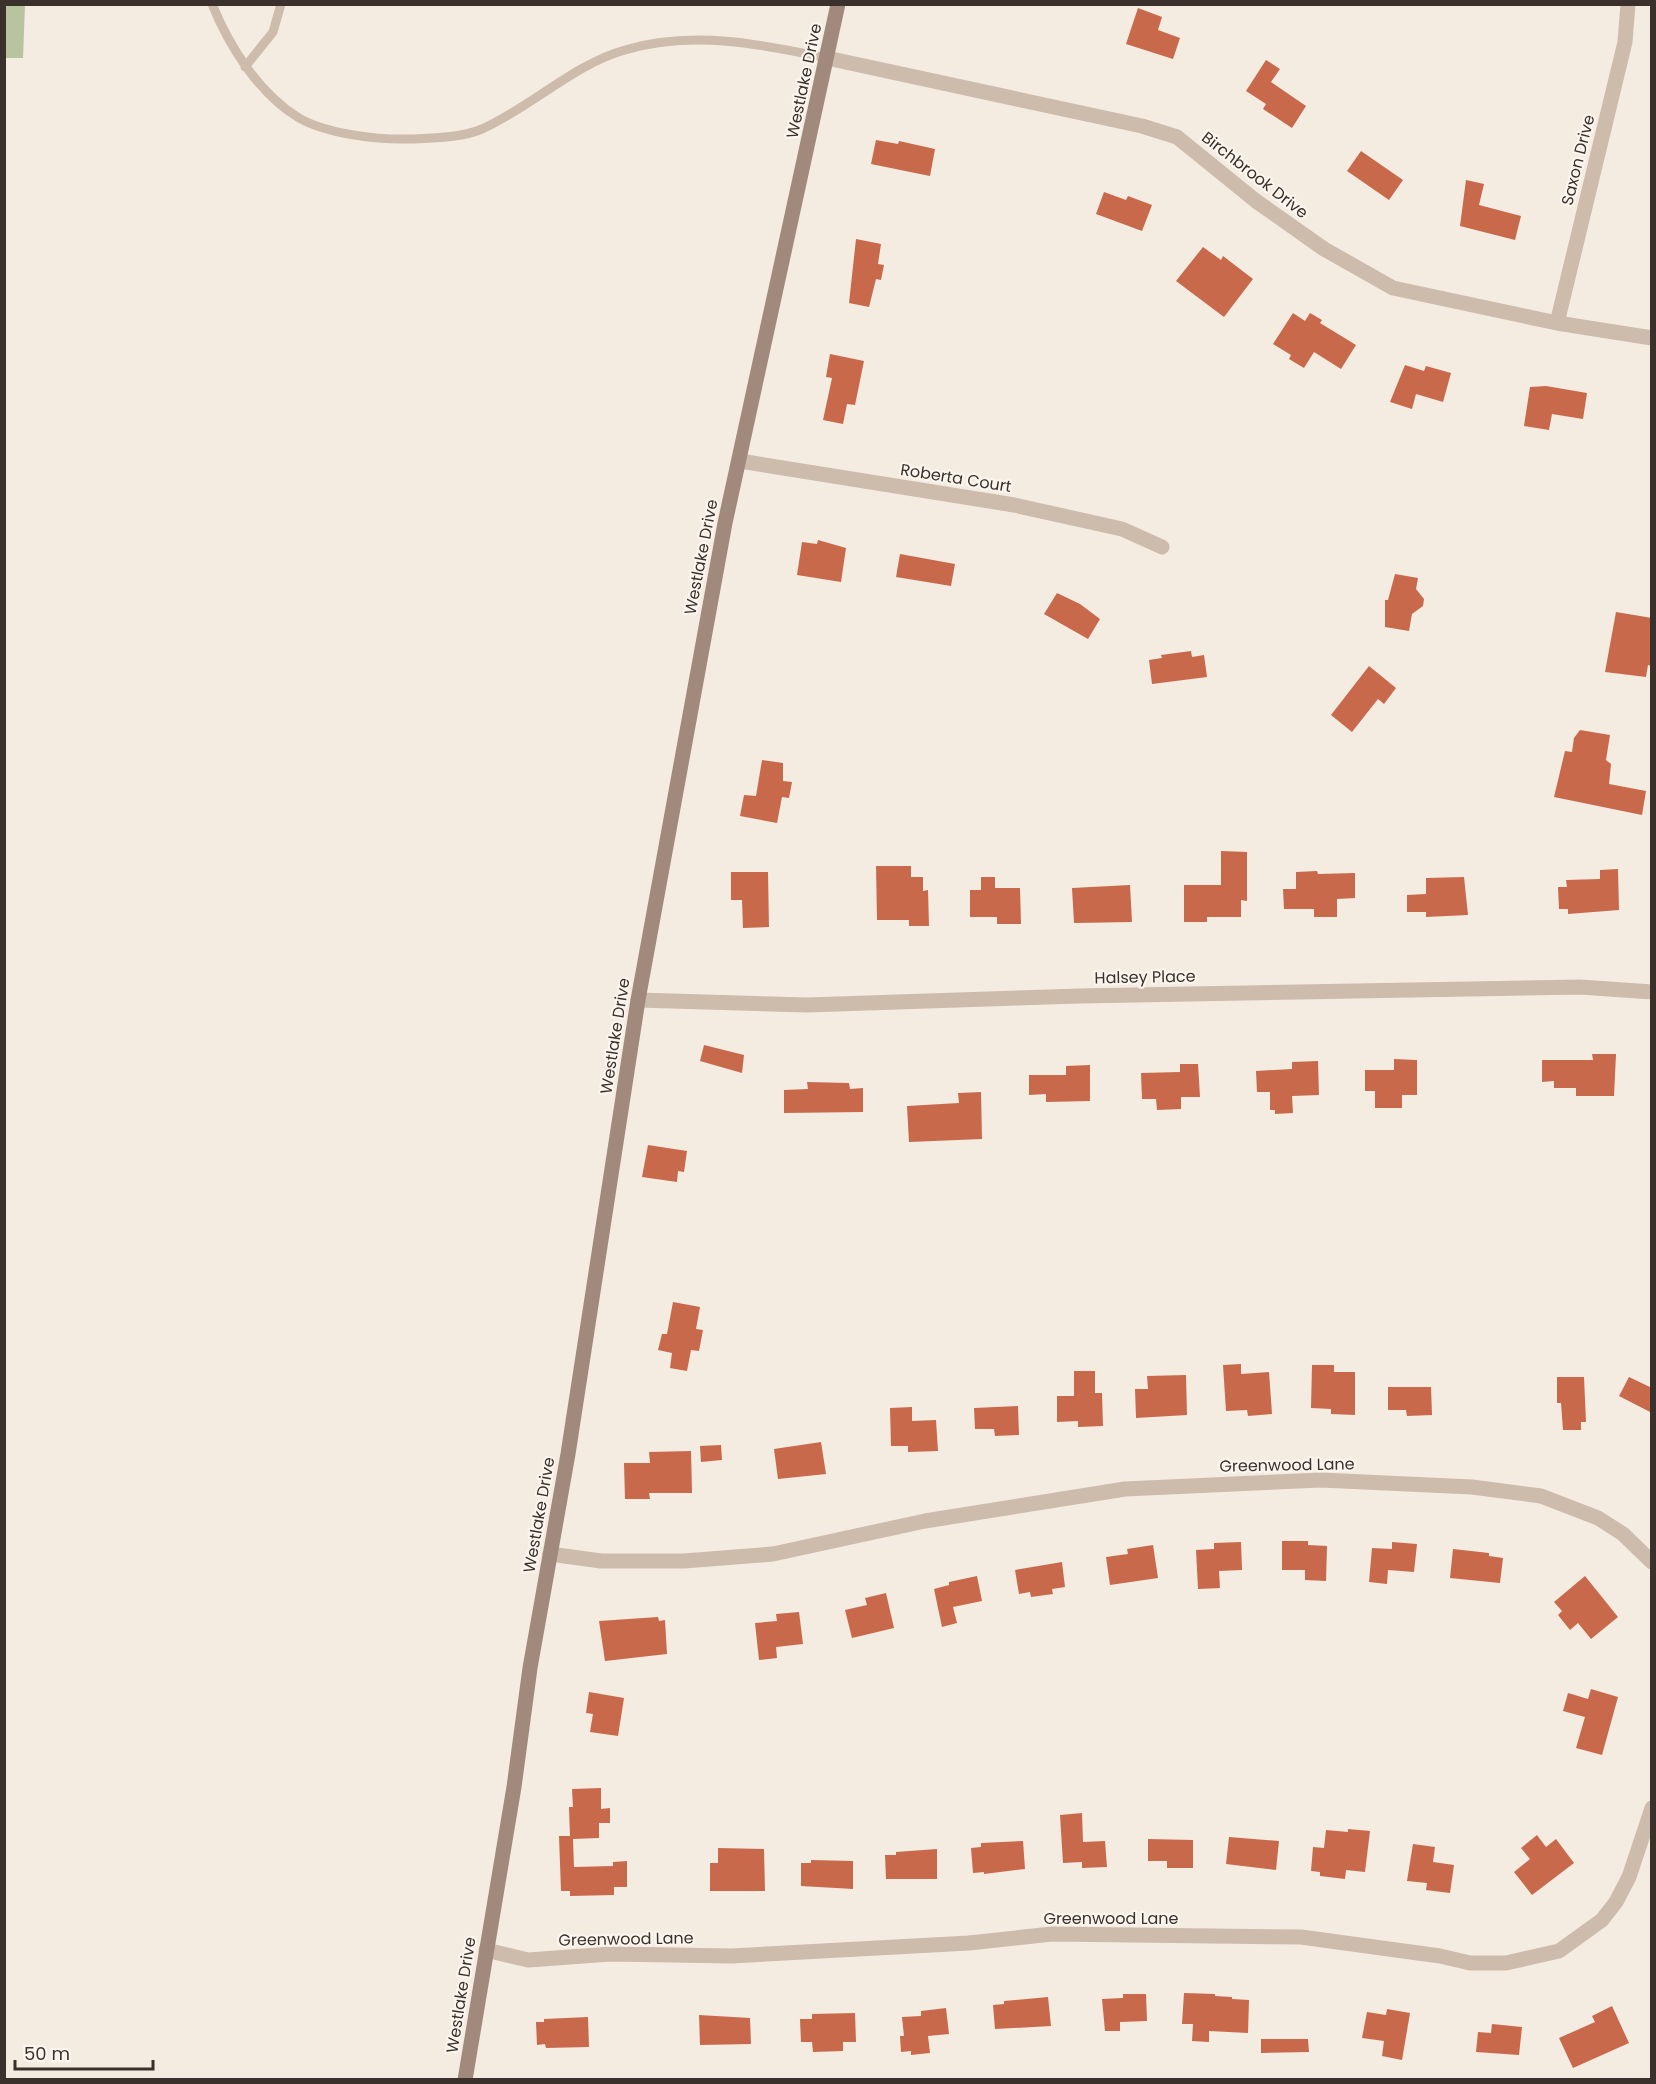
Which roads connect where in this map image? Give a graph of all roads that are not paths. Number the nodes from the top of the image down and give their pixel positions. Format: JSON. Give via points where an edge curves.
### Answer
{"nodes":[{"id":1,"x":212,"y":4,"type":"edge"},
{"id":2,"x":281,"y":4,"type":"edge"},
{"id":3,"x":838,"y":4,"type":"edge"},
{"id":4,"x":1628,"y":4,"type":"edge"},
{"id":5,"x":827,"y":58,"type":"junction"},
{"id":6,"x":245,"y":67,"type":"junction"},
{"id":7,"x":1557,"y":323,"type":"junction"},
{"id":8,"x":1652,"y":338,"type":"edge"},
{"id":9,"x":740,"y":461,"type":"junction"},
{"id":10,"x":1162,"y":547,"type":"dead end"},
{"id":11,"x":1652,"y":992,"type":"edge"},
{"id":12,"x":638,"y":1000,"type":"junction"},
{"id":13,"x":550,"y":1554,"type":"junction"},
{"id":14,"x":1652,"y":1562,"type":"edge"},
{"id":15,"x":1652,"y":1808,"type":"edge"},
{"id":16,"x":486,"y":1950,"type":"junction"},
{"id":17,"x":465,"y":2079,"type":"edge"}],
"edges":[{"from":1,"to":6,"type":"lane","via":[[225,37]]},
{"from":2,"to":6,"type":"lane","via":[[273,32]]},
{"from":3,"to":5,"type":"street","name":"Westlake Drive"},
{"from":4,"to":7,"type":"street","name":"Saxon Drive","via":[[1625,42]]},
{"from":5,"to":6,"type":"lane","via":[[728,41],[649,44],[603,58],[479,130],[392,140],[322,128],[299,118]]},
{"from":5,"to":7,"type":"street","name":"Birchbrook Drive","via":[[1142,126],[1177,137],[1256,201],[1324,249],[1393,288]]},
{"from":5,"to":9,"type":"street","name":"Westlake Drive"},
{"from":7,"to":8,"type":"street","name":"Birchbrook Drive"},
{"from":9,"to":10,"type":"street","name":"Roberta Court","via":[[1014,505],[1122,529]]},
{"from":9,"to":12,"type":"street","name":"Westlake Drive","via":[[725,523]]},
{"from":11,"to":12,"type":"street","name":"Halsey Place","via":[[1580,987],[807,1005]]},
{"from":12,"to":13,"type":"street","name":"Westlake Drive"},
{"from":13,"to":14,"type":"street","name":"Greenwood Lane","via":[[601,1561],[684,1561],[773,1554],[925,1521],[1125,1489],[1321,1480],[1472,1487],[1541,1496],[1598,1518],[1623,1534]]},
{"from":13,"to":16,"type":"street","name":"Westlake Drive"},
{"from":15,"to":16,"type":"street","name":"Greenwood Lane","via":[[1629,1877],[1602,1920],[1559,1951],[1506,1963],[1470,1963],[1301,1937],[1052,1934],[969,1943],[732,1956],[611,1954],[528,1960]]},
{"from":16,"to":17,"type":"street","name":"Westlake Drive"}]}
